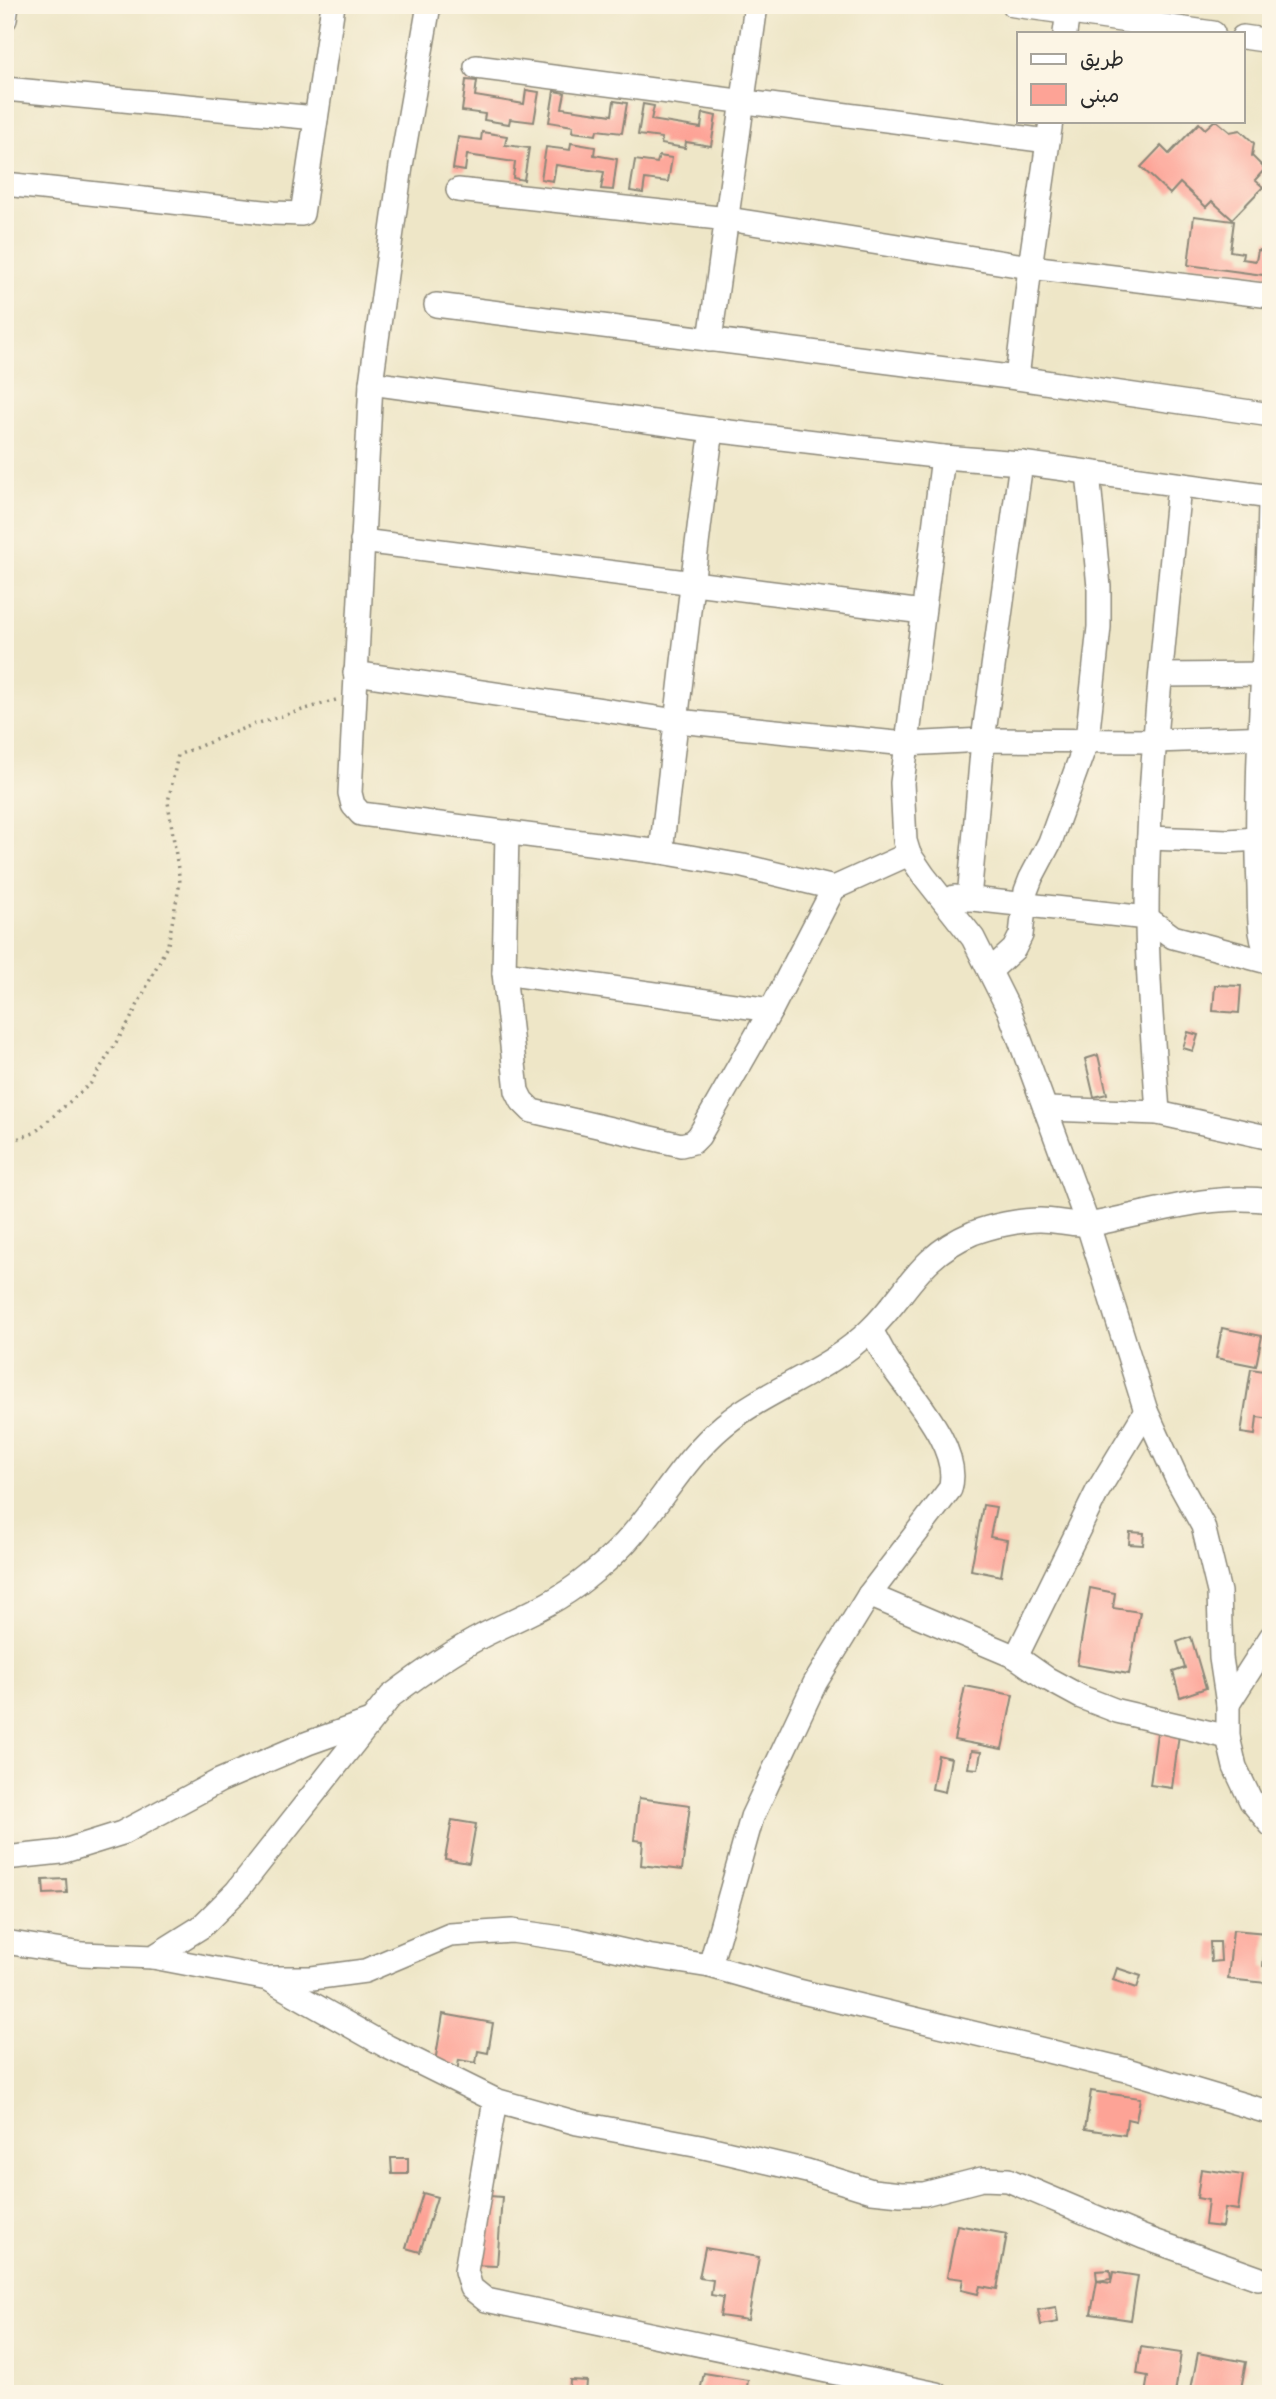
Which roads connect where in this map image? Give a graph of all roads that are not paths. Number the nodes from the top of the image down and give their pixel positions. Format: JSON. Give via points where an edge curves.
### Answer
{"nodes":[{"id":1,"x":7,"y":5,"type":"edge"},
{"id":2,"x":333,"y":5,"type":"edge"},
{"id":3,"x":429,"y":5,"type":"edge"},
{"id":4,"x":756,"y":5,"type":"edge"},
{"id":5,"x":1014,"y":5,"type":"edge"},
{"id":6,"x":1067,"y":17,"type":"edge"},
{"id":7,"x":5,"y":19,"type":"edge"},
{"id":8,"x":1204,"y":32,"type":"edge"},
{"id":9,"x":1244,"y":37,"type":"edge"},
{"id":10,"x":1271,"y":41,"type":"edge"},
{"id":11,"x":476,"y":67,"type":"dead end"},
{"id":12,"x":5,"y":89,"type":"edge"},
{"id":13,"x":743,"y":100,"type":"junction"},
{"id":14,"x":316,"y":118,"type":"junction"},
{"id":15,"x":1049,"y":131,"type":"edge"},
{"id":16,"x":5,"y":184,"type":"edge"},
{"id":17,"x":458,"y":190,"type":"dead end"},
{"id":18,"x":728,"y":219,"type":"junction"},
{"id":19,"x":1030,"y":267,"type":"junction"},
{"id":20,"x":1271,"y":296,"type":"edge"},
{"id":21,"x":436,"y":305,"type":"dead end"},
{"id":22,"x":710,"y":340,"type":"junction"},
{"id":23,"x":1017,"y":378,"type":"junction"},
{"id":24,"x":370,"y":383,"type":"junction"},
{"id":25,"x":1271,"y":415,"type":"edge"},
{"id":26,"x":712,"y":430,"type":"junction"},
{"id":27,"x":943,"y":457,"type":"junction"},
{"id":28,"x":1020,"y":463,"type":"junction"},
{"id":29,"x":1088,"y":471,"type":"junction"},
{"id":30,"x":1179,"y":485,"type":"junction"},
{"id":31,"x":1270,"y":497,"type":"edge"},
{"id":32,"x":362,"y":541,"type":"junction"},
{"id":33,"x":1270,"y":558,"type":"edge"},
{"id":34,"x":691,"y":583,"type":"junction"},
{"id":35,"x":923,"y":612,"type":"junction"},
{"id":36,"x":1266,"y":674,"type":"edge"},
{"id":37,"x":1162,"y":676,"type":"junction"},
{"id":38,"x":355,"y":684,"type":"junction"},
{"id":39,"x":677,"y":722,"type":"junction"},
{"id":40,"x":1266,"y":737,"type":"edge"},
{"id":41,"x":983,"y":740,"type":"junction"},
{"id":42,"x":1087,"y":740,"type":"junction"},
{"id":43,"x":1154,"y":741,"type":"junction"},
{"id":44,"x":906,"y":744,"type":"junction"},
{"id":45,"x":507,"y":832,"type":"junction"},
{"id":46,"x":1149,"y":838,"type":"junction"},
{"id":47,"x":1264,"y":839,"type":"edge"},
{"id":48,"x":661,"y":852,"type":"junction"},
{"id":49,"x":909,"y":853,"type":"junction"},
{"id":50,"x":834,"y":888,"type":"junction"},
{"id":51,"x":940,"y":895,"type":"junction"},
{"id":52,"x":969,"y":899,"type":"junction"},
{"id":53,"x":1026,"y":905,"type":"junction"},
{"id":54,"x":1147,"y":918,"type":"junction"},
{"id":55,"x":1271,"y":961,"type":"edge"},
{"id":56,"x":991,"y":970,"type":"junction"},
{"id":57,"x":504,"y":973,"type":"junction"},
{"id":58,"x":771,"y":1010,"type":"junction"},
{"id":59,"x":1048,"y":1110,"type":"junction"},
{"id":60,"x":1158,"y":1113,"type":"junction"},
{"id":61,"x":1271,"y":1138,"type":"edge"},
{"id":62,"x":1271,"y":1200,"type":"edge"},
{"id":63,"x":1088,"y":1225,"type":"junction"},
{"id":64,"x":871,"y":1330,"type":"junction"},
{"id":65,"x":1146,"y":1411,"type":"junction"},
{"id":66,"x":869,"y":1595,"type":"junction"},
{"id":67,"x":1271,"y":1637,"type":"edge"},
{"id":68,"x":1016,"y":1657,"type":"junction"},
{"id":69,"x":1228,"y":1704,"type":"junction"},
{"id":70,"x":370,"y":1721,"type":"junction"},
{"id":71,"x":1228,"y":1737,"type":"junction"},
{"id":72,"x":1271,"y":1825,"type":"edge"},
{"id":73,"x":5,"y":1858,"type":"edge"},
{"id":74,"x":5,"y":1942,"type":"edge"},
{"id":75,"x":153,"y":1957,"type":"junction"},
{"id":76,"x":710,"y":1966,"type":"junction"},
{"id":77,"x":268,"y":1978,"type":"junction"},
{"id":78,"x":495,"y":2100,"type":"junction"},
{"id":79,"x":1271,"y":2113,"type":"edge"},
{"id":80,"x":1258,"y":2278,"type":"dead end"},
{"id":81,"x":937,"y":2394,"type":"edge"}],
"edges":[{"from":1,"to":7,"type":"street"},
{"from":2,"to":14,"type":"street"},
{"from":3,"to":24,"type":"street"},
{"from":4,"to":13,"type":"street"},
{"from":5,"to":6,"type":"street"},
{"from":6,"to":8,"type":"street"},
{"from":9,"to":10,"type":"street"},
{"from":11,"to":13,"type":"street"},
{"from":12,"to":14,"type":"street"},
{"from":13,"to":15,"type":"street"},
{"from":13,"to":18,"type":"street"},
{"from":14,"to":16,"type":"street","via":[[300,215]]},
{"from":15,"to":19,"type":"street"},
{"from":17,"to":18,"type":"street"},
{"from":18,"to":19,"type":"street"},
{"from":18,"to":22,"type":"street"},
{"from":19,"to":20,"type":"street"},
{"from":19,"to":23,"type":"street"},
{"from":21,"to":22,"type":"street"},
{"from":22,"to":23,"type":"street"},
{"from":23,"to":25,"type":"street"},
{"from":24,"to":26,"type":"street"},
{"from":24,"to":32,"type":"street"},
{"from":26,"to":27,"type":"street"},
{"from":26,"to":34,"type":"street"},
{"from":27,"to":28,"type":"street"},
{"from":27,"to":35,"type":"street"},
{"from":28,"to":29,"type":"street"},
{"from":28,"to":41,"type":"street"},
{"from":29,"to":30,"type":"street"},
{"from":29,"to":42,"type":"street","via":[[1099,627]]},
{"from":30,"to":31,"type":"street"},
{"from":30,"to":37,"type":"street"},
{"from":31,"to":33,"type":"street"},
{"from":32,"to":34,"type":"street"},
{"from":32,"to":38,"type":"street"},
{"from":33,"to":36,"type":"street"},
{"from":34,"to":35,"type":"street"},
{"from":34,"to":39,"type":"street"},
{"from":35,"to":44,"type":"street"},
{"from":36,"to":37,"type":"street"},
{"from":36,"to":40,"type":"street"},
{"from":37,"to":43,"type":"street"},
{"from":38,"to":39,"type":"street"},
{"from":38,"to":45,"type":"street","via":[[350,793],[361,814]]},
{"from":39,"to":44,"type":"street"},
{"from":39,"to":48,"type":"street"},
{"from":40,"to":43,"type":"street"},
{"from":40,"to":47,"type":"street"},
{"from":41,"to":42,"type":"street"},
{"from":41,"to":44,"type":"street"},
{"from":41,"to":52,"type":"street"},
{"from":42,"to":43,"type":"street"},
{"from":42,"to":53,"type":"street","via":[[1050,842],[1031,878]]},
{"from":43,"to":46,"type":"street"},
{"from":44,"to":49,"type":"street","via":[[902,822]]},
{"from":45,"to":48,"type":"street"},
{"from":45,"to":57,"type":"street"},
{"from":46,"to":47,"type":"street"},
{"from":46,"to":54,"type":"street"},
{"from":47,"to":55,"type":"street","via":[[1261,937]]},
{"from":48,"to":50,"type":"street"},
{"from":49,"to":50,"type":"street"},
{"from":49,"to":51,"type":"street"},
{"from":50,"to":58,"type":"street"},
{"from":51,"to":52,"type":"street"},
{"from":51,"to":56,"type":"street"},
{"from":52,"to":53,"type":"street"},
{"from":53,"to":54,"type":"street"},
{"from":53,"to":56,"type":"street","via":[[1014,949]]},
{"from":54,"to":55,"type":"street","via":[[1173,937]]},
{"from":54,"to":60,"type":"street"},
{"from":56,"to":59,"type":"street"},
{"from":57,"to":58,"type":"street"},
{"from":57,"to":58,"type":"street","via":[[517,1091],[526,1106],[681,1145],[699,1136]]},
{"from":59,"to":60,"type":"street"},
{"from":59,"to":63,"type":"street"},
{"from":60,"to":61,"type":"street"},
{"from":62,"to":63,"type":"street","via":[[1193,1203]]},
{"from":63,"to":64,"type":"street","via":[[1039,1220],[976,1232],[945,1246],[916,1273]]},
{"from":63,"to":65,"type":"street"},
{"from":64,"to":66,"type":"street","via":[[937,1431],[954,1476],[950,1489]]},
{"from":64,"to":70,"type":"street","via":[[839,1357],[753,1403],[722,1427],[681,1469],[625,1543],[577,1586],[418,1675],[391,1696]]},
{"from":65,"to":68,"type":"street","via":[[1097,1492]]},
{"from":65,"to":69,"type":"street","via":[[1203,1526],[1213,1559]]},
{"from":66,"to":68,"type":"street"},
{"from":66,"to":76,"type":"street","via":[[815,1683],[752,1817]]},
{"from":67,"to":69,"type":"street"},
{"from":68,"to":71,"type":"street","via":[[1045,1678],[1117,1711]]},
{"from":69,"to":71,"type":"street"},
{"from":70,"to":73,"type":"street","via":[[219,1781],[122,1833],[61,1852]]},
{"from":70,"to":75,"type":"street","via":[[236,1892],[201,1927]]},
{"from":71,"to":72,"type":"street","via":[[1235,1767],[1251,1801]]},
{"from":74,"to":75,"type":"street","via":[[82,1954]]},
{"from":75,"to":77,"type":"street"},
{"from":76,"to":77,"type":"street","via":[[512,1931],[450,1935],[365,1970],[312,1978]]},
{"from":76,"to":79,"type":"street","via":[[1128,2070]]},
{"from":77,"to":78,"type":"street","via":[[388,2047]]},
{"from":78,"to":80,"type":"street","via":[[577,2123],[807,2171],[872,2191],[924,2194],[982,2179],[1008,2180],[1143,2237]]},
{"from":78,"to":81,"type":"street","via":[[466,2271],[471,2288],[486,2300]]}]}
